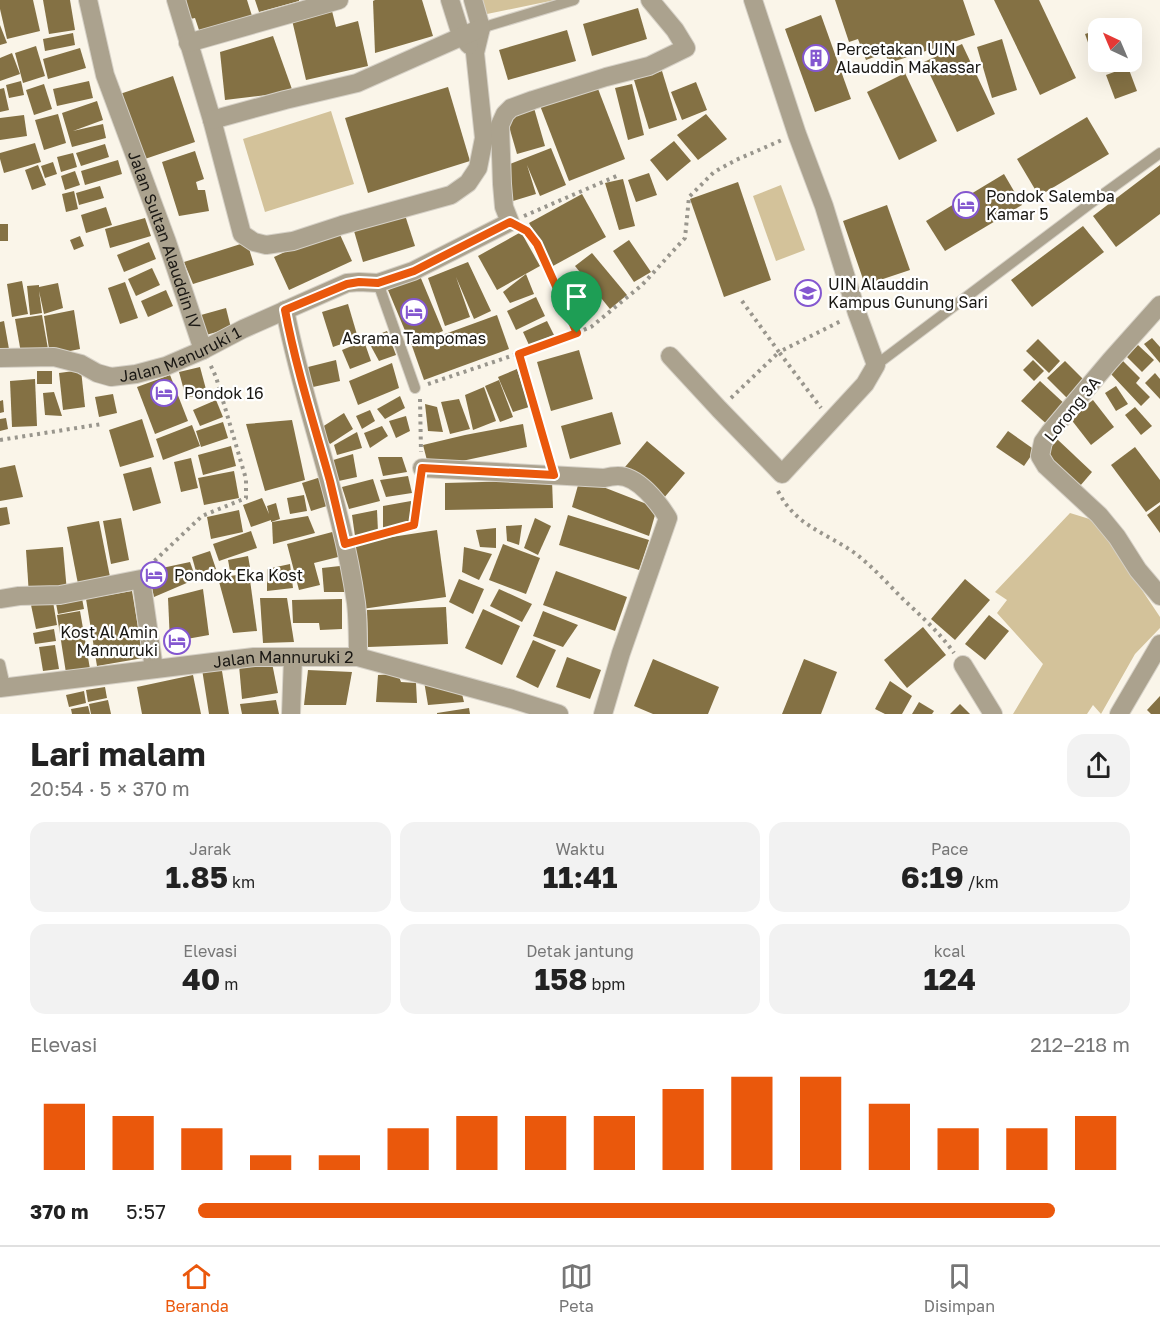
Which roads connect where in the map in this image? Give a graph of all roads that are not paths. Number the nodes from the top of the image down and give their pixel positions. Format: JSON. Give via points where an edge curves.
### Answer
{"nodes":[{"id":1,"x":88,"y":0,"type":"edge"},
{"id":2,"x":176,"y":0,"type":"edge"},
{"id":3,"x":339,"y":0,"type":"edge"},
{"id":4,"x":450,"y":0,"type":"edge"},
{"id":5,"x":473,"y":0,"type":"edge"},
{"id":6,"x":574,"y":0,"type":"edge"},
{"id":7,"x":650,"y":0,"type":"edge"},
{"id":8,"x":753,"y":0,"type":"edge"},
{"id":9,"x":481,"y":27,"type":"junction"},
{"id":10,"x":461,"y":35,"type":"junction"},
{"id":11,"x":188,"y":43,"type":"junction"},
{"id":12,"x":476,"y":53,"type":"junction"},
{"id":13,"x":212,"y":120,"type":"junction"},
{"id":14,"x":1160,"y":153,"type":"edge"},
{"id":15,"x":378,"y":283,"type":"junction"},
{"id":16,"x":1160,"y":305,"type":"edge"},
{"id":17,"x":285,"y":310,"type":"junction"},
{"id":18,"x":203,"y":350,"type":"junction"},
{"id":19,"x":670,"y":356,"type":"dead end"},
{"id":20,"x":0,"y":358,"type":"edge"},
{"id":21,"x":876,"y":365,"type":"junction"},
{"id":22,"x":415,"y":388,"type":"road end"},
{"id":23,"x":422,"y":468,"type":"road end"},
{"id":24,"x":1160,"y":596,"type":"edge"},
{"id":25,"x":0,"y":599,"type":"edge"},
{"id":26,"x":1159,"y":647,"type":"edge"},
{"id":27,"x":293,"y":657,"type":"junction"},
{"id":28,"x":358,"y":657,"type":"junction"},
{"id":29,"x":0,"y":664,"type":"edge"},
{"id":30,"x":963,"y":665,"type":"road end"},
{"id":31,"x":154,"y":669,"type":"junction"},
{"id":32,"x":2,"y":687,"type":"edge"},
{"id":33,"x":509,"y":707,"type":"edge"},
{"id":34,"x":291,"y":714,"type":"edge"},
{"id":35,"x":560,"y":714,"type":"edge"},
{"id":36,"x":603,"y":714,"type":"edge"},
{"id":37,"x":993,"y":714,"type":"edge"},
{"id":38,"x":1119,"y":714,"type":"edge"}],
"edges":[{"from":1,"to":18,"type":"street","name":"Jalan Sultan Alauddin IV","via":[[105,75]]},
{"from":2,"to":11,"type":"street"},
{"from":3,"to":11,"type":"street"},
{"from":4,"to":10,"type":"street"},
{"from":5,"to":9,"type":"street"},
{"from":6,"to":9,"type":"lane"},
{"from":7,"to":15,"type":"street","name":"Jalan Manuruki 1","via":[[686,48],[650,66],[512,108],[500,125],[504,207],[510,222],[414,271]]},
{"from":8,"to":21,"type":"street"},
{"from":9,"to":10,"type":"street"},
{"from":9,"to":12,"type":"street"},
{"from":10,"to":12,"type":"street"},
{"from":10,"to":13,"type":"street","via":[[357,83]]},
{"from":11,"to":13,"type":"street"},
{"from":12,"to":13,"type":"street","via":[[484,138],[478,168],[468,183],[451,195],[293,241],[266,245],[242,234]]},
{"from":14,"to":21,"type":"lane"},
{"from":15,"to":17,"type":"street","name":"Jalan Manuruki 1","via":[[347,284]]},
{"from":15,"to":22,"type":"lane"},
{"from":16,"to":24,"type":"street","name":"Lorong 3A","via":[[1050,432],[1040,456],[1100,515]]},
{"from":17,"to":18,"type":"street","name":"Jalan Manuruki 1"},
{"from":17,"to":28,"type":"street","via":[[345,544],[356,604]]},
{"from":18,"to":20,"type":"street","name":"Jalan Manuruki 1","via":[[166,366],[111,377],[81,363],[54,357]]},
{"from":19,"to":21,"type":"street","via":[[782,474],[865,384]]},
{"from":23,"to":36,"type":"street","via":[[619,476],[631,479],[655,500],[668,518]]},
{"from":25,"to":31,"type":"street","via":[[60,595],[141,579]]},
{"from":26,"to":38,"type":"street"},
{"from":27,"to":28,"type":"street","name":"Jalan Mannuruki 2"},
{"from":27,"to":31,"type":"street","name":"Jalan Mannuruki 2","via":[[254,657]]},
{"from":27,"to":34,"type":"street"},
{"from":28,"to":33,"type":"street","name":"Jalan Mannuruki 2"},
{"from":29,"to":32,"type":"lane"},
{"from":30,"to":37,"type":"street"},
{"from":31,"to":32,"type":"street","name":"Jalan Mannuruki 2"},
{"from":33,"to":35,"type":"street","name":"Jalan Mannuruki 2"}]}
